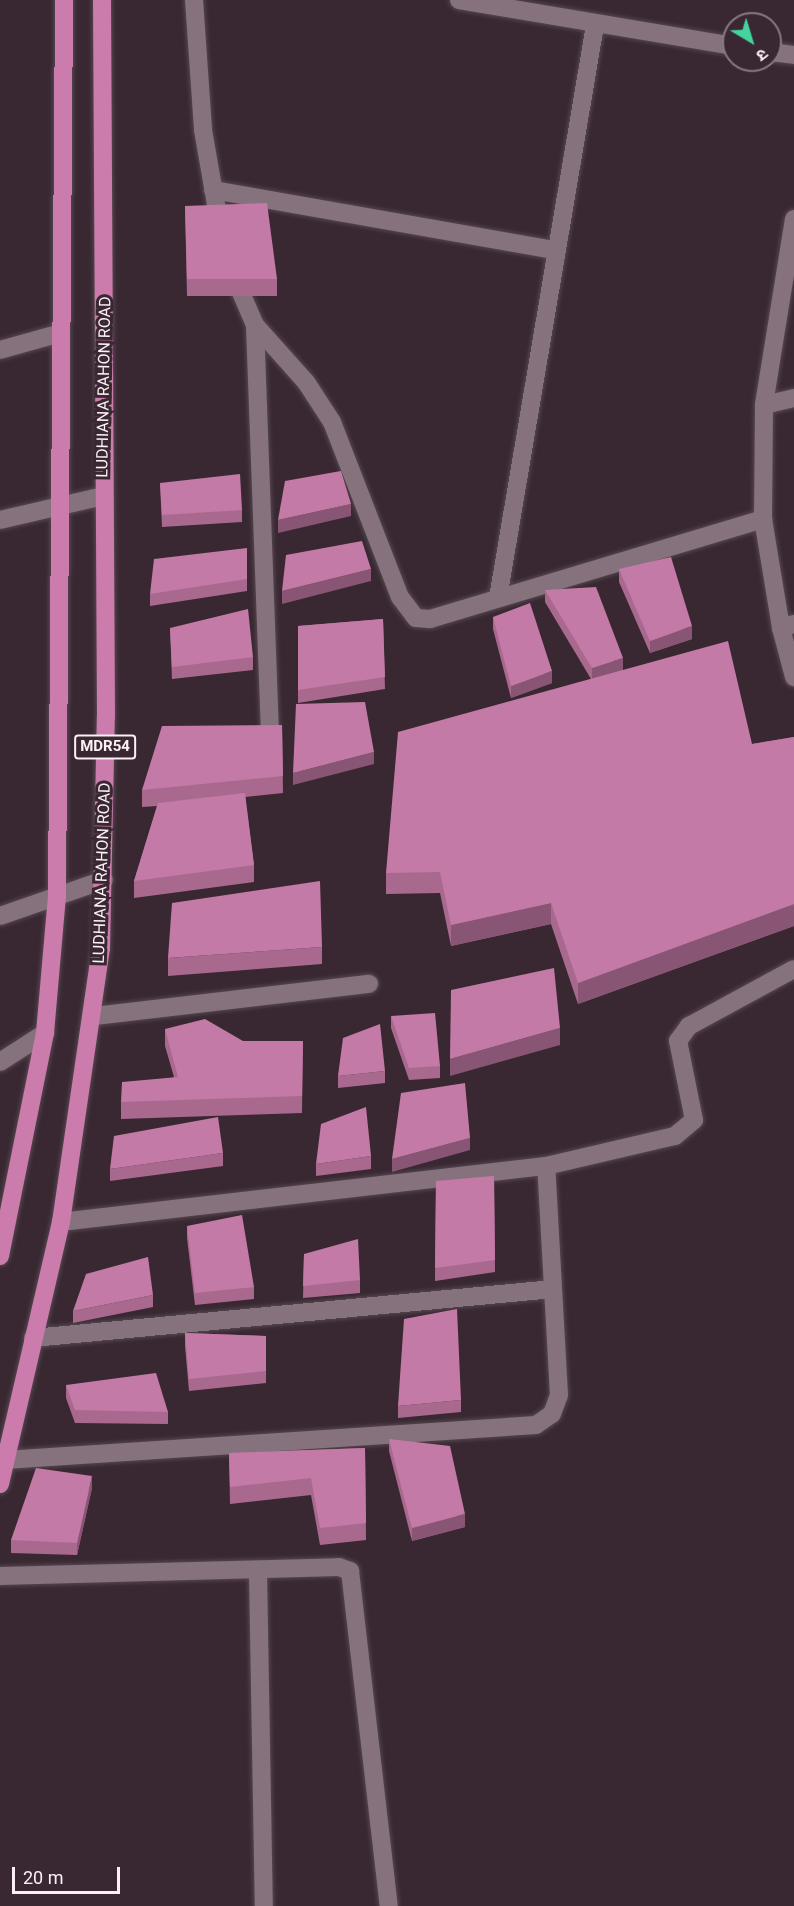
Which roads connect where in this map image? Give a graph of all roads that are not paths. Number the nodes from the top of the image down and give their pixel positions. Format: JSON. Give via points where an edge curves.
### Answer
{"nodes":[{"id":1,"x":64,"y":0,"type":"edge"},
{"id":2,"x":102,"y":0,"type":"edge"},
{"id":3,"x":194,"y":0,"type":"edge"},
{"id":4,"x":459,"y":0,"type":"edge"},
{"id":5,"x":595,"y":25,"type":"junction"},
{"id":6,"x":722,"y":44,"type":"edge"},
{"id":7,"x":213,"y":190,"type":"junction"},
{"id":8,"x":794,"y":219,"type":"edge"},
{"id":9,"x":553,"y":250,"type":"junction"},
{"id":10,"x":255,"y":325,"type":"junction"},
{"id":11,"x":61,"y":333,"type":"junction"},
{"id":12,"x":0,"y":350,"type":"edge"},
{"id":13,"x":794,"y":398,"type":"edge"},
{"id":14,"x":764,"y":405,"type":"junction"},
{"id":15,"x":103,"y":496,"type":"junction"},
{"id":16,"x":59,"y":506,"type":"junction"},
{"id":17,"x":763,"y":519,"type":"junction"},
{"id":18,"x":0,"y":520,"type":"edge"},
{"id":19,"x":498,"y":598,"type":"junction"},
{"id":20,"x":788,"y":626,"type":"edge"},
{"id":21,"x":794,"y":677,"type":"edge"},
{"id":22,"x":270,"y":728,"type":"edge"},
{"id":23,"x":104,"y":880,"type":"junction"},
{"id":24,"x":57,"y":897,"type":"junction"},
{"id":25,"x":0,"y":916,"type":"edge"},
{"id":26,"x":794,"y":969,"type":"edge"},
{"id":27,"x":369,"y":984,"type":"dead end"},
{"id":28,"x":94,"y":1016,"type":"junction"},
{"id":29,"x":45,"y":1033,"type":"junction"},
{"id":30,"x":0,"y":1062,"type":"edge"},
{"id":31,"x":546,"y":1166,"type":"junction"},
{"id":32,"x":61,"y":1222,"type":"junction"},
{"id":33,"x":0,"y":1256,"type":"edge"},
{"id":34,"x":553,"y":1289,"type":"junction"},
{"id":35,"x":33,"y":1338,"type":"junction"},
{"id":36,"x":5,"y":1460,"type":"junction"},
{"id":37,"x":0,"y":1484,"type":"edge"},
{"id":38,"x":258,"y":1573,"type":"junction"},
{"id":39,"x":0,"y":1576,"type":"edge"},
{"id":40,"x":264,"y":1906,"type":"edge"},
{"id":41,"x":389,"y":1906,"type":"edge"}],
"edges":[{"from":1,"to":11,"type":"main road","number":"MDR54"},
{"from":2,"to":15,"type":"main road","name":"LUDHIANA RAHON ROAD","number":"MDR54"},
{"from":3,"to":7,"type":"street"},
{"from":4,"to":5,"type":"street"},
{"from":5,"to":6,"type":"street"},
{"from":5,"to":9,"type":"street"},
{"from":7,"to":9,"type":"street"},
{"from":7,"to":10,"type":"street","via":[[226,251]]},
{"from":8,"to":14,"type":"street"},
{"from":9,"to":19,"type":"street"},
{"from":10,"to":19,"type":"street","via":[[306,382],[332,422],[406,609],[430,619]]},
{"from":10,"to":22,"type":"street"},
{"from":11,"to":12,"type":"street"},
{"from":11,"to":16,"type":"main road","number":"MDR54"},
{"from":13,"to":14,"type":"street"},
{"from":14,"to":17,"type":"street"},
{"from":15,"to":16,"type":"street"},
{"from":15,"to":23,"type":"main road","name":"LUDHIANA RAHON ROAD","number":"MDR54"},
{"from":16,"to":18,"type":"street"},
{"from":16,"to":24,"type":"main road","number":"MDR54"},
{"from":17,"to":19,"type":"street"},
{"from":17,"to":20,"type":"street"},
{"from":20,"to":21,"type":"street"},
{"from":23,"to":24,"type":"street"},
{"from":23,"to":28,"type":"main road","name":"LUDHIANA RAHON ROAD","number":"MDR54"},
{"from":24,"to":25,"type":"street"},
{"from":24,"to":29,"type":"main road","number":"MDR54"},
{"from":26,"to":31,"type":"street","via":[[696,1022],[678,1041],[694,1110],[687,1129]]},
{"from":27,"to":28,"type":"street"},
{"from":28,"to":32,"type":"main road","name":"LUDHIANA RAHON ROAD","number":"MDR54"},
{"from":29,"to":30,"type":"street"},
{"from":29,"to":33,"type":"main road","number":"MDR54"},
{"from":31,"to":32,"type":"street"},
{"from":31,"to":34,"type":"street"},
{"from":32,"to":35,"type":"main road","name":"LUDHIANA RAHON ROAD","number":"MDR54"},
{"from":34,"to":35,"type":"street"},
{"from":34,"to":36,"type":"street","via":[[559,1395],[552,1414],[536,1425]]},
{"from":35,"to":36,"type":"main road","name":"LUDHIANA RAHON ROAD","number":"MDR54"},
{"from":36,"to":37,"type":"main road","name":"LUDHIANA RAHON ROAD","number":"MDR54"},
{"from":38,"to":39,"type":"street"},
{"from":38,"to":40,"type":"street"},
{"from":38,"to":41,"type":"street","via":[[339,1567],[355,1581]]}]}
